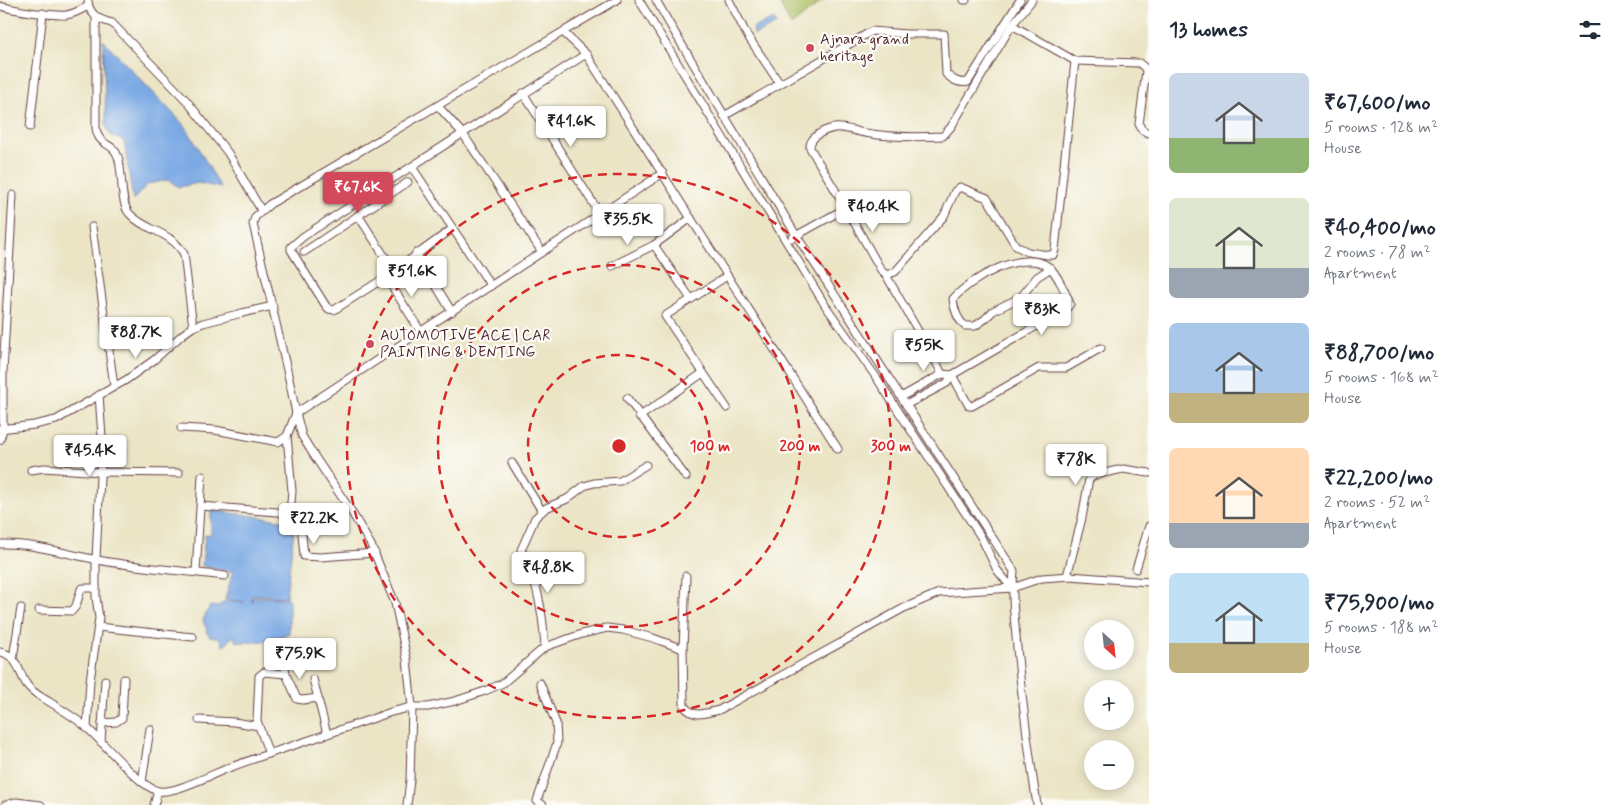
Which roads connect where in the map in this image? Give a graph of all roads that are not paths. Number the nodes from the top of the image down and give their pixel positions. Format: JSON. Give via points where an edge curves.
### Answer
{"nodes":[{"id":1,"x":618,"y":0,"type":"edge"},
{"id":2,"x":639,"y":0,"type":"edge"},
{"id":3,"x":656,"y":0,"type":"edge"},
{"id":4,"x":728,"y":0,"type":"edge"},
{"id":5,"x":1020,"y":0,"type":"edge"},
{"id":6,"x":1032,"y":0,"type":"edge"},
{"id":7,"x":88,"y":3,"type":"edge"},
{"id":8,"x":0,"y":6,"type":"edge"},
{"id":9,"x":43,"y":13,"type":"junction"},
{"id":10,"x":96,"y":17,"type":"junction"},
{"id":11,"x":1012,"y":25,"type":"junction"},
{"id":12,"x":563,"y":32,"type":"junction"},
{"id":13,"x":586,"y":54,"type":"junction"},
{"id":14,"x":1075,"y":61,"type":"junction"},
{"id":15,"x":780,"y":84,"type":"junction"},
{"id":16,"x":523,"y":94,"type":"junction"},
{"id":17,"x":438,"y":106,"type":"junction"},
{"id":18,"x":724,"y":116,"type":"junction"},
{"id":19,"x":30,"y":127,"type":"dead end"},
{"id":20,"x":1149,"y":133,"type":"edge"},
{"id":21,"x":463,"y":134,"type":"junction"},
{"id":22,"x":412,"y":167,"type":"junction"},
{"id":23,"x":663,"y":173,"type":"junction"},
{"id":24,"x":408,"y":182,"type":"dead end"},
{"id":25,"x":13,"y":195,"type":"dead end"},
{"id":26,"x":350,"y":207,"type":"junction"},
{"id":27,"x":846,"y":208,"type":"junction"},
{"id":28,"x":261,"y":210,"type":"junction"},
{"id":29,"x":600,"y":214,"type":"junction"},
{"id":30,"x":357,"y":216,"type":"junction"},
{"id":31,"x":691,"y":218,"type":"junction"},
{"id":32,"x":92,"y":227,"type":"dead end"},
{"id":33,"x":452,"y":229,"type":"junction"},
{"id":34,"x":796,"y":236,"type":"junction"},
{"id":35,"x":786,"y":241,"type":"junction"},
{"id":36,"x":654,"y":245,"type":"junction"},
{"id":37,"x":304,"y":252,"type":"dead end"},
{"id":38,"x":542,"y":252,"type":"junction"},
{"id":39,"x":416,"y":254,"type":"junction"},
{"id":40,"x":612,"y":266,"type":"dead end"},
{"id":41,"x":1051,"y":268,"type":"junction"},
{"id":42,"x":394,"y":271,"type":"junction"},
{"id":43,"x":886,"y":275,"type":"junction"},
{"id":44,"x":727,"y":276,"type":"junction"},
{"id":45,"x":386,"y":277,"type":"junction"},
{"id":46,"x":491,"y":286,"type":"junction"},
{"id":47,"x":691,"y":299,"type":"junction"},
{"id":48,"x":273,"y":306,"type":"junction"},
{"id":49,"x":452,"y":312,"type":"junction"},
{"id":50,"x":193,"y":327,"type":"junction"},
{"id":51,"x":420,"y":332,"type":"junction"},
{"id":52,"x":1100,"y":348,"type":"dead end"},
{"id":53,"x":929,"y":350,"type":"dead end"},
{"id":54,"x":934,"y":358,"type":"dead end"},
{"id":55,"x":703,"y":373,"type":"junction"},
{"id":56,"x":942,"y":374,"type":"junction"},
{"id":57,"x":952,"y":376,"type":"junction"},
{"id":58,"x":114,"y":386,"type":"junction"},
{"id":59,"x":99,"y":395,"type":"junction"},
{"id":60,"x":901,"y":397,"type":"junction"},
{"id":61,"x":626,"y":398,"type":"dead end"},
{"id":62,"x":906,"y":405,"type":"junction"},
{"id":63,"x":727,"y":408,"type":"dead end"},
{"id":64,"x":296,"y":413,"type":"junction"},
{"id":65,"x":639,"y":417,"type":"junction"},
{"id":66,"x":181,"y":428,"type":"dead end"},
{"id":67,"x":1,"y":429,"type":"edge"},
{"id":68,"x":287,"y":436,"type":"junction"},
{"id":69,"x":0,"y":440,"type":"edge"},
{"id":70,"x":838,"y":449,"type":"dead end"},
{"id":71,"x":512,"y":463,"type":"dead end"},
{"id":72,"x":646,"y":465,"type":"dead end"},
{"id":73,"x":31,"y":470,"type":"dead end"},
{"id":74,"x":101,"y":472,"type":"junction"},
{"id":75,"x":179,"y":473,"type":"dead end"},
{"id":76,"x":1149,"y":473,"type":"edge"},
{"id":77,"x":202,"y":476,"type":"dead end"},
{"id":78,"x":686,"y":477,"type":"dead end"},
{"id":79,"x":200,"y":506,"type":"junction"},
{"id":80,"x":542,"y":511,"type":"junction"},
{"id":81,"x":290,"y":513,"type":"junction"},
{"id":82,"x":1149,"y":526,"type":"edge"},
{"id":83,"x":0,"y":544,"type":"edge"},
{"id":84,"x":375,"y":553,"type":"junction"},
{"id":85,"x":96,"y":559,"type":"junction"},
{"id":86,"x":1136,"y":569,"type":"dead end"},
{"id":87,"x":196,"y":572,"type":"junction"},
{"id":88,"x":225,"y":576,"type":"dead end"},
{"id":89,"x":686,"y":576,"type":"dead end"},
{"id":90,"x":1067,"y":576,"type":"junction"},
{"id":91,"x":1149,"y":582,"type":"edge"},
{"id":92,"x":96,"y":588,"type":"junction"},
{"id":93,"x":1012,"y":588,"type":"junction"},
{"id":94,"x":21,"y":608,"type":"dead end"},
{"id":95,"x":38,"y":610,"type":"dead end"},
{"id":96,"x":98,"y":627,"type":"junction"},
{"id":97,"x":193,"y":637,"type":"dead end"},
{"id":98,"x":544,"y":647,"type":"junction"},
{"id":99,"x":683,"y":648,"type":"junction"},
{"id":100,"x":0,"y":652,"type":"edge"},
{"id":101,"x":13,"y":658,"type":"junction"},
{"id":102,"x":284,"y":659,"type":"dead end"},
{"id":103,"x":286,"y":674,"type":"junction"},
{"id":104,"x":124,"y":679,"type":"dead end"},
{"id":105,"x":313,"y":679,"type":"dead end"},
{"id":106,"x":105,"y":680,"type":"dead end"},
{"id":107,"x":540,"y":683,"type":"dead end"},
{"id":108,"x":318,"y":698,"type":"junction"},
{"id":109,"x":412,"y":707,"type":"junction"},
{"id":110,"x":199,"y":720,"type":"dead end"},
{"id":111,"x":102,"y":723,"type":"junction"},
{"id":112,"x":259,"y":726,"type":"junction"},
{"id":113,"x":87,"y":728,"type":"junction"},
{"id":114,"x":150,"y":729,"type":"dead end"},
{"id":115,"x":327,"y":734,"type":"junction"},
{"id":116,"x":101,"y":742,"type":"junction"},
{"id":117,"x":269,"y":754,"type":"junction"},
{"id":118,"x":142,"y":782,"type":"junction"},
{"id":119,"x":158,"y":791,"type":"junction"},
{"id":120,"x":4,"y":804,"type":"edge"},
{"id":121,"x":538,"y":804,"type":"edge"},
{"id":122,"x":41,"y":805,"type":"edge"},
{"id":123,"x":154,"y":805,"type":"edge"},
{"id":124,"x":407,"y":805,"type":"edge"},
{"id":125,"x":1037,"y":805,"type":"edge"}],
"edges":[{"from":1,"to":12,"type":"street"},
{"from":2,"to":35,"type":"street"},
{"from":3,"to":18,"type":"street"},
{"from":4,"to":15,"type":"street"},
{"from":5,"to":15,"type":"street","via":[[968,82],[952,80],[946,74],[944,34],[872,31]]},
{"from":6,"to":11,"type":"street"},
{"from":7,"to":9,"type":"street","via":[[67,15]]},
{"from":7,"to":10,"type":"street"},
{"from":8,"to":9,"type":"street"},
{"from":9,"to":19,"type":"street"},
{"from":10,"to":28,"type":"street","via":[[112,23],[186,100],[228,153]]},
{"from":10,"to":50,"type":"street","via":[[97,136],[117,154],[129,214],[172,239],[184,254]]},
{"from":11,"to":14,"type":"street"},
{"from":11,"to":27,"type":"street","via":[[943,136],[866,134],[850,128],[834,128],[814,137],[810,148]]},
{"from":12,"to":13,"type":"street"},
{"from":12,"to":17,"type":"street"},
{"from":13,"to":16,"type":"street"},
{"from":13,"to":23,"type":"street"},
{"from":14,"to":20,"type":"street","via":[[1139,63],[1144,66],[1139,124]]},
{"from":14,"to":43,"type":"street","via":[[1053,255],[1028,252],[1016,246],[988,198],[960,187],[944,216],[895,272]]},
{"from":15,"to":18,"type":"street"},
{"from":16,"to":21,"type":"street"},
{"from":16,"to":29,"type":"street"},
{"from":17,"to":21,"type":"street"},
{"from":17,"to":28,"type":"street"},
{"from":18,"to":34,"type":"street"},
{"from":21,"to":22,"type":"street"},
{"from":21,"to":38,"type":"street"},
{"from":22,"to":26,"type":"street"},
{"from":22,"to":33,"type":"street"},
{"from":23,"to":29,"type":"street"},
{"from":23,"to":31,"type":"street"},
{"from":24,"to":30,"type":"street"},
{"from":25,"to":67,"type":"street"},
{"from":26,"to":30,"type":"street"},
{"from":26,"to":45,"type":"street","via":[[294,243],[291,247],[294,255],[329,309],[338,308]]},
{"from":27,"to":34,"type":"street"},
{"from":27,"to":43,"type":"street","via":[[880,270]]},
{"from":28,"to":48,"type":"street","via":[[254,217],[254,224]]},
{"from":29,"to":38,"type":"street"},
{"from":30,"to":37,"type":"street"},
{"from":30,"to":42,"type":"street"},
{"from":31,"to":36,"type":"street"},
{"from":31,"to":44,"type":"street"},
{"from":32,"to":58,"type":"street"},
{"from":33,"to":39,"type":"street"},
{"from":33,"to":46,"type":"street"},
{"from":34,"to":35,"type":"street"},
{"from":34,"to":60,"type":"street"},
{"from":35,"to":93,"type":"street","via":[[825,305],[981,537],[997,570]]},
{"from":36,"to":40,"type":"street"},
{"from":36,"to":47,"type":"street"},
{"from":38,"to":46,"type":"street"},
{"from":39,"to":42,"type":"street"},
{"from":39,"to":49,"type":"street"},
{"from":41,"to":41,"type":"street","via":[[1037,277],[1021,297],[968,327],[962,323],[953,306],[953,300],[973,281],[1007,265],[1032,260]]},
{"from":41,"to":57,"type":"street","via":[[1070,304],[1066,309]]},
{"from":42,"to":45,"type":"street"},
{"from":43,"to":53,"type":"street"},
{"from":44,"to":47,"type":"street"},
{"from":44,"to":70,"type":"street"},
{"from":45,"to":51,"type":"street"},
{"from":46,"to":49,"type":"street"},
{"from":47,"to":55,"type":"street","via":[[665,316]]},
{"from":48,"to":50,"type":"street"},
{"from":48,"to":64,"type":"street"},
{"from":49,"to":51,"type":"street"},
{"from":50,"to":58,"type":"street","via":[[154,360]]},
{"from":51,"to":64,"type":"street"},
{"from":52,"to":57,"type":"street","via":[[1066,368],[1039,368],[972,406]]},
{"from":54,"to":56,"type":"street"},
{"from":55,"to":63,"type":"street"},
{"from":55,"to":65,"type":"street"},
{"from":56,"to":57,"type":"street"},
{"from":56,"to":60,"type":"street"},
{"from":57,"to":62,"type":"street","via":[[947,383]]},
{"from":58,"to":59,"type":"street"},
{"from":59,"to":67,"type":"street","via":[[56,420]]},
{"from":59,"to":74,"type":"street"},
{"from":60,"to":62,"type":"street"},
{"from":61,"to":65,"type":"street"},
{"from":62,"to":93,"type":"street","via":[[1014,571]]},
{"from":64,"to":68,"type":"street"},
{"from":64,"to":84,"type":"street","via":[[307,445]]},
{"from":65,"to":78,"type":"street"},
{"from":66,"to":68,"type":"street","via":[[215,430],[278,442]]},
{"from":67,"to":69,"type":"street"},
{"from":68,"to":81,"type":"street","via":[[292,491]]},
{"from":71,"to":80,"type":"street"},
{"from":72,"to":80,"type":"street","via":[[620,481],[584,486]]},
{"from":73,"to":74,"type":"street"},
{"from":74,"to":75,"type":"street"},
{"from":74,"to":85,"type":"street"},
{"from":76,"to":90,"type":"street","via":[[1123,469],[1089,479]]},
{"from":77,"to":79,"type":"street"},
{"from":79,"to":81,"type":"street"},
{"from":79,"to":87,"type":"street"},
{"from":80,"to":98,"type":"street","via":[[530,527],[521,550],[528,563],[544,622]]},
{"from":81,"to":84,"type":"street","via":[[300,512],[304,556]]},
{"from":82,"to":86,"type":"street"},
{"from":83,"to":85,"type":"street","via":[[56,550]]},
{"from":84,"to":109,"type":"street","via":[[399,620]]},
{"from":85,"to":87,"type":"street"},
{"from":85,"to":92,"type":"street"},
{"from":87,"to":88,"type":"street"},
{"from":89,"to":99,"type":"street"},
{"from":90,"to":91,"type":"street"},
{"from":90,"to":93,"type":"street","via":[[1042,578]]},
{"from":92,"to":95,"type":"street","via":[[80,589],[72,611]]},
{"from":92,"to":96,"type":"street"},
{"from":93,"to":99,"type":"street","via":[[939,593],[904,608],[719,710],[702,714],[690,712],[684,706]]},
{"from":93,"to":125,"type":"street","via":[[1028,753]]},
{"from":94,"to":101,"type":"street"},
{"from":96,"to":97,"type":"street"},
{"from":96,"to":113,"type":"street"},
{"from":98,"to":99,"type":"street","via":[[607,628]]},
{"from":98,"to":109,"type":"street","via":[[503,683],[455,701]]},
{"from":100,"to":101,"type":"street"},
{"from":101,"to":113,"type":"street","via":[[34,693],[72,715]]},
{"from":102,"to":103,"type":"street"},
{"from":103,"to":108,"type":"street","via":[[297,699]]},
{"from":103,"to":112,"type":"street","via":[[264,672],[259,676]]},
{"from":104,"to":111,"type":"street","via":[[122,718]]},
{"from":105,"to":108,"type":"street"},
{"from":106,"to":111,"type":"street"},
{"from":107,"to":121,"type":"street","via":[[556,723],[557,743]]},
{"from":108,"to":115,"type":"street"},
{"from":109,"to":115,"type":"street"},
{"from":109,"to":124,"type":"street"},
{"from":110,"to":112,"type":"street"},
{"from":111,"to":116,"type":"street"},
{"from":112,"to":117,"type":"street"},
{"from":113,"to":116,"type":"street"},
{"from":114,"to":118,"type":"street"},
{"from":115,"to":117,"type":"street"},
{"from":116,"to":118,"type":"street"},
{"from":117,"to":119,"type":"street","via":[[173,790]]},
{"from":118,"to":119,"type":"street"},
{"from":119,"to":123,"type":"street"},
{"from":120,"to":122,"type":"street"}]}
